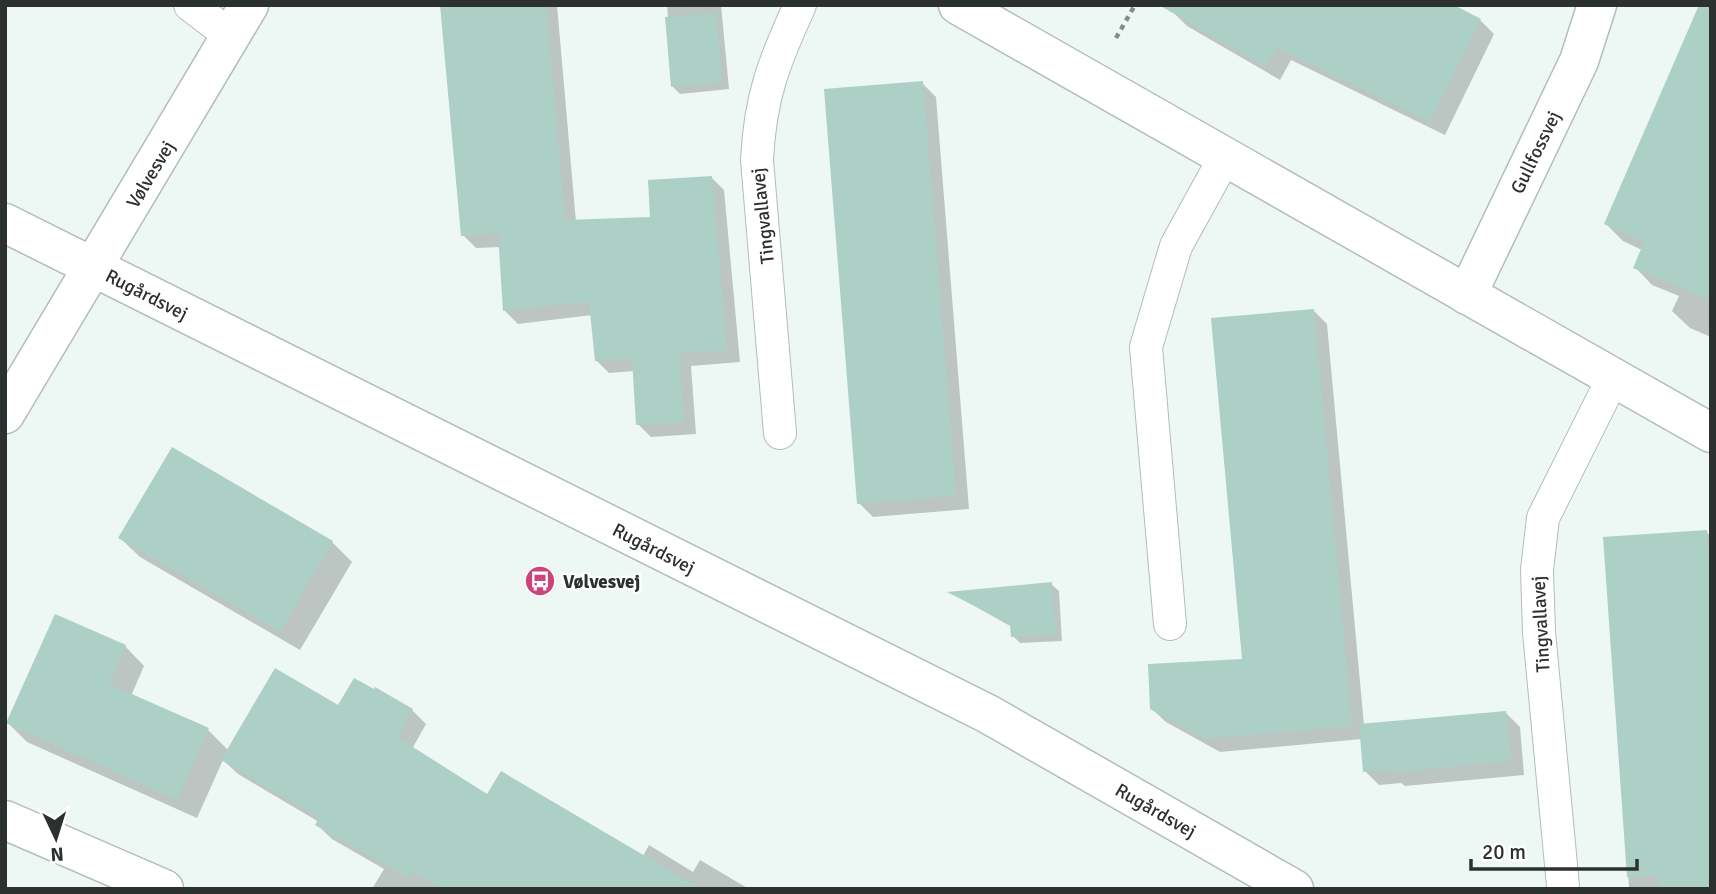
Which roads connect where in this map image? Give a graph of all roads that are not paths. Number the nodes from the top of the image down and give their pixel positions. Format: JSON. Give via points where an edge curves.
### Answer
{"nodes":[{"id":1,"x":190,"y":5,"type":"edge"},
{"id":2,"x":800,"y":5,"type":"edge"},
{"id":3,"x":958,"y":5,"type":"edge"},
{"id":4,"x":1597,"y":5,"type":"edge"},
{"id":5,"x":240,"y":21,"type":"edge"},
{"id":6,"x":1225,"y":158,"type":"junction"},
{"id":7,"x":5,"y":223,"type":"edge"},
{"id":8,"x":93,"y":266,"type":"junction"},
{"id":9,"x":1467,"y":295,"type":"junction"},
{"id":10,"x":1614,"y":378,"type":"junction"},
{"id":11,"x":5,"y":414,"type":"edge"},
{"id":12,"x":780,"y":433,"type":"dead end"},
{"id":13,"x":1711,"y":433,"type":"edge"},
{"id":14,"x":1170,"y":624,"type":"dead end"},
{"id":15,"x":5,"y":820,"type":"edge"},
{"id":16,"x":1563,"y":886,"type":"dead end"},
{"id":17,"x":164,"y":889,"type":"edge"},
{"id":18,"x":1294,"y":889,"type":"edge"}],
"edges":[{"from":1,"to":5,"type":"lane"},
{"from":2,"to":12,"type":"lane","name":"Tingvallavej","via":[[772,67],[759,116],[757,160]]},
{"from":3,"to":6,"type":"street"},
{"from":4,"to":9,"type":"street","name":"Gullfossvej","via":[[1578,61]]},
{"from":5,"to":8,"type":"street","name":"Vølvesvej"},
{"from":6,"to":9,"type":"street"},
{"from":6,"to":14,"type":"lane","via":[[1176,246],[1146,347]]},
{"from":7,"to":8,"type":"street","name":"Rugårdsvej"},
{"from":8,"to":11,"type":"street","name":"Vølvesvej"},
{"from":8,"to":18,"type":"street","name":"Rugårdsvej","via":[[988,714]]},
{"from":9,"to":10,"type":"street"},
{"from":10,"to":13,"type":"street"},
{"from":10,"to":16,"type":"lane","name":"Tingvallavej","via":[[1543,518],[1537,570],[1538,632]]},
{"from":15,"to":17,"type":"street"}]}
